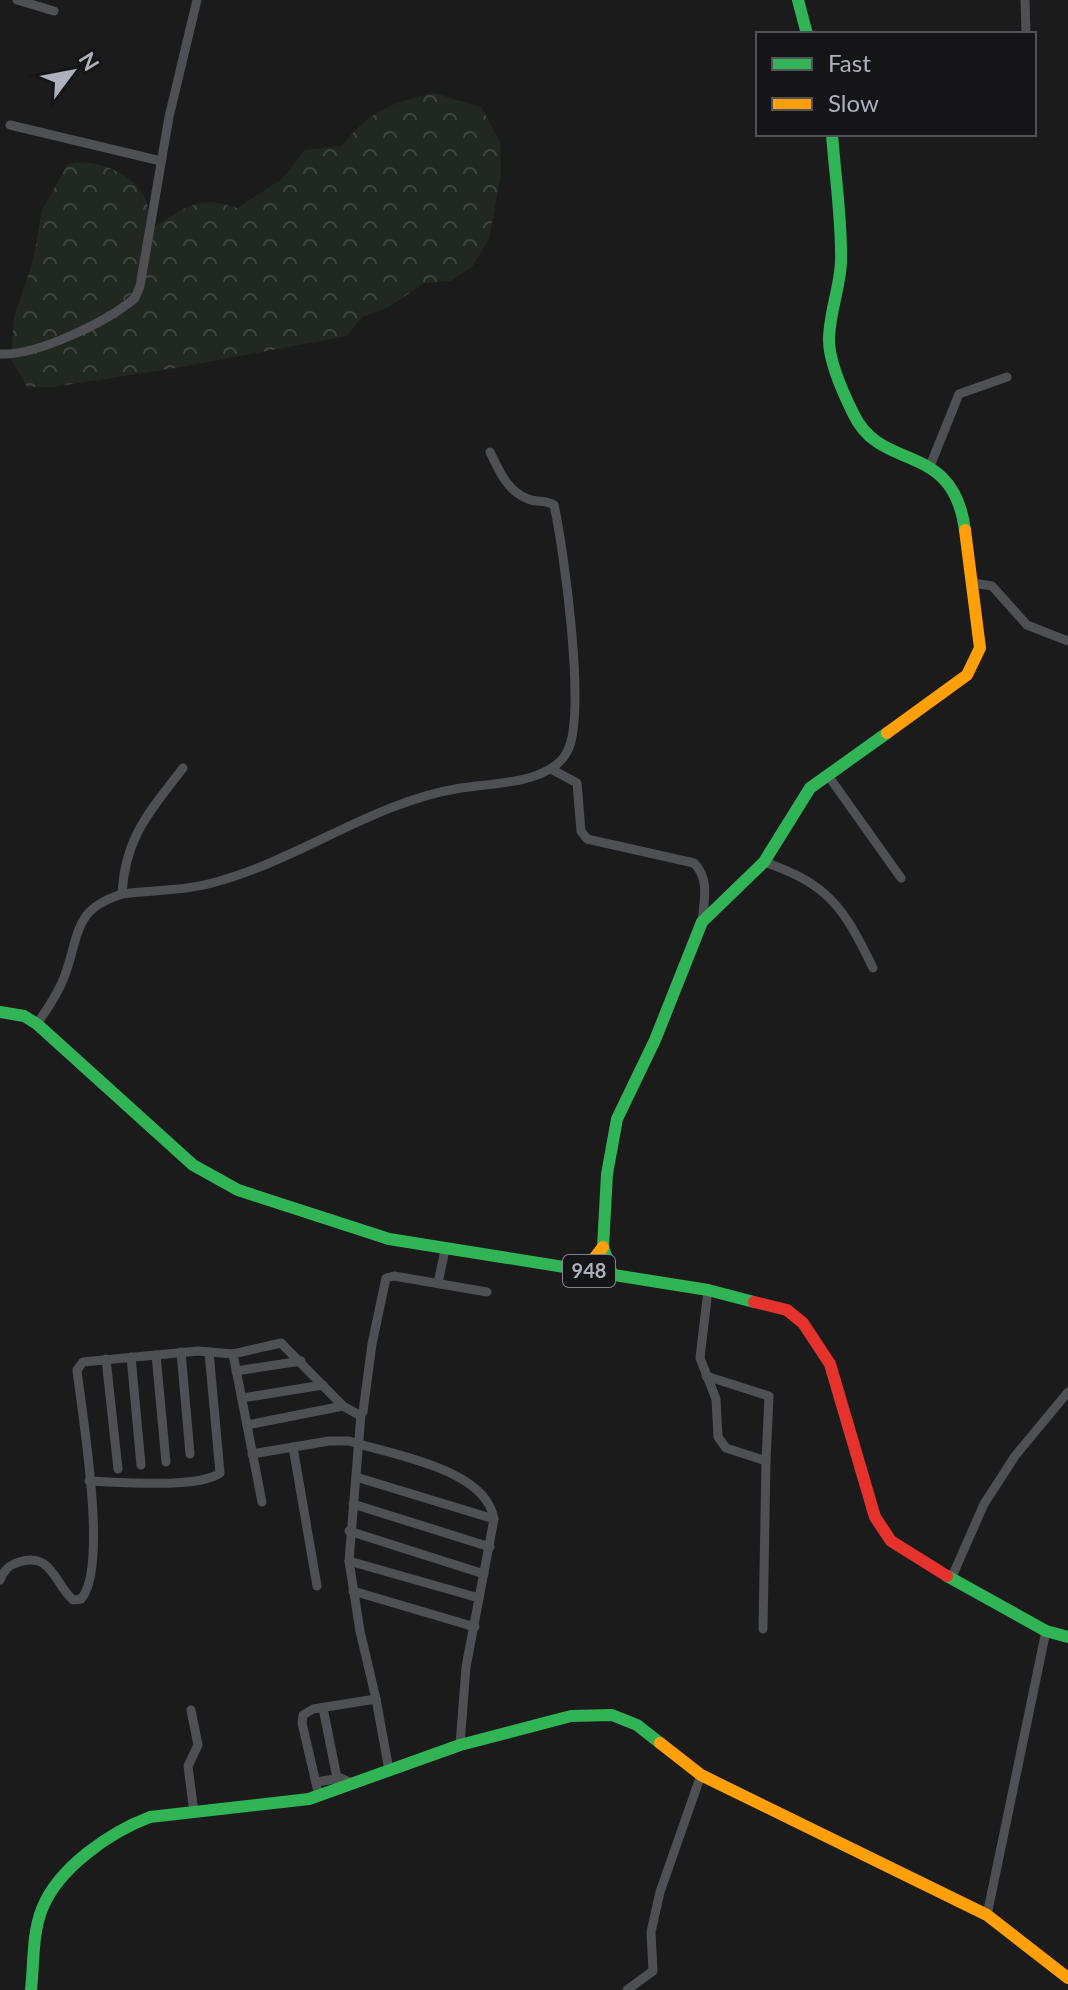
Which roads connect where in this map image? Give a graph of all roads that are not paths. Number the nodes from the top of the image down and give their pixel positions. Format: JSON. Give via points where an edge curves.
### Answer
{"nodes":[{"id":1,"x":17,"y":0,"type":"edge"},
{"id":2,"x":197,"y":0,"type":"edge"},
{"id":3,"x":798,"y":0,"type":"edge"},
{"id":4,"x":1025,"y":0,"type":"edge"},
{"id":5,"x":54,"y":11,"type":"dead end"},
{"id":6,"x":806,"y":32,"type":"edge"},
{"id":7,"x":1026,"y":32,"type":"edge"},
{"id":8,"x":10,"y":125,"type":"dead end"},
{"id":9,"x":832,"y":136,"type":"edge"},
{"id":10,"x":161,"y":161,"type":"junction"},
{"id":11,"x":0,"y":354,"type":"edge"},
{"id":12,"x":1007,"y":377,"type":"dead end"},
{"id":13,"x":490,"y":452,"type":"dead end"},
{"id":14,"x":930,"y":466,"type":"junction"},
{"id":15,"x":973,"y":583,"type":"junction"},
{"id":16,"x":1068,"y":641,"type":"edge"},
{"id":17,"x":183,"y":768,"type":"dead end"},
{"id":18,"x":551,"y":769,"type":"junction"},
{"id":19,"x":827,"y":774,"type":"junction"},
{"id":20,"x":764,"y":862,"type":"junction"},
{"id":21,"x":901,"y":878,"type":"dead end"},
{"id":22,"x":122,"y":894,"type":"junction"},
{"id":23,"x":702,"y":922,"type":"junction"},
{"id":24,"x":873,"y":968,"type":"dead end"},
{"id":25,"x":0,"y":1012,"type":"edge"},
{"id":26,"x":37,"y":1024,"type":"junction"},
{"id":27,"x":603,"y":1247,"type":"junction"},
{"id":28,"x":445,"y":1250,"type":"junction"},
{"id":29,"x":585,"y":1270,"type":"junction"},
{"id":30,"x":612,"y":1274,"type":"junction"},
{"id":31,"x":438,"y":1283,"type":"junction"},
{"id":32,"x":708,"y":1290,"type":"junction"},
{"id":33,"x":487,"y":1292,"type":"dead end"},
{"id":34,"x":181,"y":1352,"type":"junction"},
{"id":35,"x":209,"y":1352,"type":"junction"},
{"id":36,"x":233,"y":1354,"type":"junction"},
{"id":37,"x":156,"y":1355,"type":"junction"},
{"id":38,"x":131,"y":1357,"type":"junction"},
{"id":39,"x":106,"y":1359,"type":"junction"},
{"id":40,"x":301,"y":1361,"type":"junction"},
{"id":41,"x":236,"y":1371,"type":"junction"},
{"id":42,"x":706,"y":1376,"type":"junction"},
{"id":43,"x":323,"y":1385,"type":"junction"},
{"id":44,"x":1068,"y":1392,"type":"edge"},
{"id":45,"x":242,"y":1398,"type":"junction"},
{"id":46,"x":343,"y":1406,"type":"junction"},
{"id":47,"x":361,"y":1414,"type":"junction"},
{"id":48,"x":247,"y":1425,"type":"junction"},
{"id":49,"x":359,"y":1445,"type":"junction"},
{"id":50,"x":293,"y":1447,"type":"junction"},
{"id":51,"x":190,"y":1454,"type":"dead end"},
{"id":52,"x":252,"y":1454,"type":"junction"},
{"id":53,"x":766,"y":1461,"type":"junction"},
{"id":54,"x":166,"y":1462,"type":"dead end"},
{"id":55,"x":141,"y":1465,"type":"dead end"},
{"id":56,"x":118,"y":1469,"type":"dead end"},
{"id":57,"x":356,"y":1477,"type":"junction"},
{"id":58,"x":89,"y":1481,"type":"junction"},
{"id":59,"x":262,"y":1502,"type":"dead end"},
{"id":60,"x":353,"y":1504,"type":"junction"},
{"id":61,"x":494,"y":1519,"type":"junction"},
{"id":62,"x":349,"y":1531,"type":"junction"},
{"id":63,"x":490,"y":1547,"type":"junction"},
{"id":64,"x":349,"y":1561,"type":"junction"},
{"id":65,"x":484,"y":1574,"type":"junction"},
{"id":66,"x":951,"y":1579,"type":"junction"},
{"id":67,"x":0,"y":1580,"type":"edge"},
{"id":68,"x":317,"y":1586,"type":"dead end"},
{"id":69,"x":353,"y":1591,"type":"junction"},
{"id":70,"x":479,"y":1598,"type":"junction"},
{"id":71,"x":475,"y":1627,"type":"junction"},
{"id":72,"x":763,"y":1629,"type":"dead end"},
{"id":73,"x":1046,"y":1631,"type":"junction"},
{"id":74,"x":1067,"y":1635,"type":"edge"},
{"id":75,"x":376,"y":1699,"type":"junction"},
{"id":76,"x":323,"y":1708,"type":"junction"},
{"id":77,"x":191,"y":1710,"type":"dead end"},
{"id":78,"x":460,"y":1745,"type":"junction"},
{"id":79,"x":389,"y":1770,"type":"junction"},
{"id":80,"x":701,"y":1775,"type":"junction"},
{"id":81,"x":337,"y":1778,"type":"junction"},
{"id":82,"x":316,"y":1782,"type":"junction"},
{"id":83,"x":353,"y":1784,"type":"junction"},
{"id":84,"x":319,"y":1796,"type":"junction"},
{"id":85,"x":194,"y":1813,"type":"junction"},
{"id":86,"x":987,"y":1915,"type":"junction"},
{"id":87,"x":1068,"y":1978,"type":"edge"},
{"id":88,"x":31,"y":1990,"type":"edge"},
{"id":89,"x":627,"y":1990,"type":"edge"}],
"edges":[{"from":1,"to":5,"type":"street"},
{"from":2,"to":10,"type":"street"},
{"from":3,"to":6,"type":"street"},
{"from":4,"to":7,"type":"street"},
{"from":8,"to":10,"type":"street"},
{"from":9,"to":14,"type":"street","via":[[841,262],[830,330],[832,354],[862,430],[883,447]]},
{"from":10,"to":11,"type":"street","via":[[135,298],[40,347]]},
{"from":12,"to":14,"type":"street","via":[[959,394]]},
{"from":13,"to":18,"type":"street","via":[[504,481],[530,500],[549,501],[558,522],[574,720],[569,750]]},
{"from":14,"to":15,"type":"street","via":[[957,495]]},
{"from":15,"to":16,"type":"street","via":[[992,586],[1027,625]]},
{"from":15,"to":19,"type":"street","via":[[980,632],[976,662],[946,691]]},
{"from":17,"to":22,"type":"street","via":[[133,836]]},
{"from":18,"to":22,"type":"street","via":[[400,802],[334,836],[211,884]]},
{"from":18,"to":23,"type":"street","via":[[577,783],[581,831],[587,839],[694,863],[703,871]]},
{"from":19,"to":20,"type":"street","via":[[799,800]]},
{"from":19,"to":21,"type":"street"},
{"from":20,"to":23,"type":"street"},
{"from":20,"to":24,"type":"street","via":[[821,888],[842,911]]},
{"from":22,"to":26,"type":"street","via":[[82,918],[62,983]]},
{"from":23,"to":27,"type":"street","via":[[617,1119]]},
{"from":25,"to":26,"type":"street","number":"948"},
{"from":26,"to":28,"type":"street","number":"948","via":[[193,1165],[216,1179],[389,1239]]},
{"from":27,"to":29,"type":"street"},
{"from":27,"to":30,"type":"street"},
{"from":28,"to":29,"type":"street","number":"948"},
{"from":28,"to":31,"type":"street"},
{"from":29,"to":30,"type":"street","number":"948"},
{"from":30,"to":32,"type":"street","number":"948"},
{"from":31,"to":33,"type":"street"},
{"from":31,"to":47,"type":"street","via":[[391,1276],[384,1282]]},
{"from":32,"to":42,"type":"street","via":[[700,1343]]},
{"from":32,"to":66,"type":"street","number":"948","via":[[767,1302],[803,1323],[835,1377],[875,1517],[891,1541]]},
{"from":34,"to":35,"type":"street"},
{"from":34,"to":37,"type":"street"},
{"from":34,"to":51,"type":"street"},
{"from":35,"to":36,"type":"street"},
{"from":35,"to":58,"type":"street","via":[[220,1473],[210,1479],[164,1483]]},
{"from":36,"to":40,"type":"street","via":[[281,1343]]},
{"from":36,"to":41,"type":"street"},
{"from":37,"to":38,"type":"street"},
{"from":37,"to":54,"type":"street"},
{"from":38,"to":39,"type":"street"},
{"from":38,"to":55,"type":"street"},
{"from":39,"to":56,"type":"street"},
{"from":39,"to":58,"type":"street","via":[[83,1362],[77,1370]]},
{"from":40,"to":41,"type":"street"},
{"from":40,"to":43,"type":"street"},
{"from":41,"to":45,"type":"street"},
{"from":42,"to":53,"type":"street","via":[[716,1399],[721,1444]]},
{"from":42,"to":53,"type":"street","via":[[769,1396]]},
{"from":43,"to":45,"type":"street"},
{"from":43,"to":46,"type":"street"},
{"from":44,"to":66,"type":"street","via":[[984,1504]]},
{"from":45,"to":48,"type":"street"},
{"from":46,"to":47,"type":"street"},
{"from":46,"to":48,"type":"street"},
{"from":47,"to":49,"type":"street"},
{"from":48,"to":52,"type":"street"},
{"from":49,"to":50,"type":"street","via":[[340,1440]]},
{"from":49,"to":57,"type":"street"},
{"from":49,"to":61,"type":"street","via":[[466,1479],[488,1500]]},
{"from":50,"to":52,"type":"street"},
{"from":50,"to":68,"type":"street"},
{"from":52,"to":59,"type":"street"},
{"from":53,"to":72,"type":"street"},
{"from":57,"to":60,"type":"street"},
{"from":57,"to":61,"type":"street"},
{"from":58,"to":67,"type":"street","via":[[95,1553],[85,1594],[70,1598],[41,1561],[13,1563]]},
{"from":60,"to":62,"type":"street"},
{"from":60,"to":63,"type":"street"},
{"from":61,"to":63,"type":"street"},
{"from":62,"to":64,"type":"street"},
{"from":62,"to":65,"type":"street"},
{"from":63,"to":65,"type":"street"},
{"from":64,"to":69,"type":"street"},
{"from":64,"to":70,"type":"street"},
{"from":65,"to":70,"type":"street"},
{"from":66,"to":73,"type":"street","number":"948"},
{"from":69,"to":71,"type":"street"},
{"from":69,"to":75,"type":"street"},
{"from":70,"to":71,"type":"street"},
{"from":71,"to":78,"type":"street"},
{"from":73,"to":74,"type":"street","number":"948"},
{"from":73,"to":86,"type":"street"},
{"from":75,"to":76,"type":"street"},
{"from":75,"to":79,"type":"street"},
{"from":76,"to":81,"type":"street"},
{"from":76,"to":82,"type":"street","via":[[302,1719]]},
{"from":77,"to":85,"type":"street","via":[[198,1745],[189,1761]]},
{"from":78,"to":79,"type":"street"},
{"from":78,"to":80,"type":"street","via":[[571,1716],[612,1715],[637,1725]]},
{"from":79,"to":83,"type":"street"},
{"from":80,"to":86,"type":"street"},
{"from":80,"to":89,"type":"street","via":[[660,1892],[651,1932],[653,1971]]},
{"from":81,"to":82,"type":"street"},
{"from":81,"to":83,"type":"street"},
{"from":82,"to":84,"type":"street"},
{"from":83,"to":84,"type":"street"},
{"from":84,"to":85,"type":"street"},
{"from":85,"to":88,"type":"street","via":[[130,1823],[48,1896]]},
{"from":86,"to":87,"type":"street"}]}
